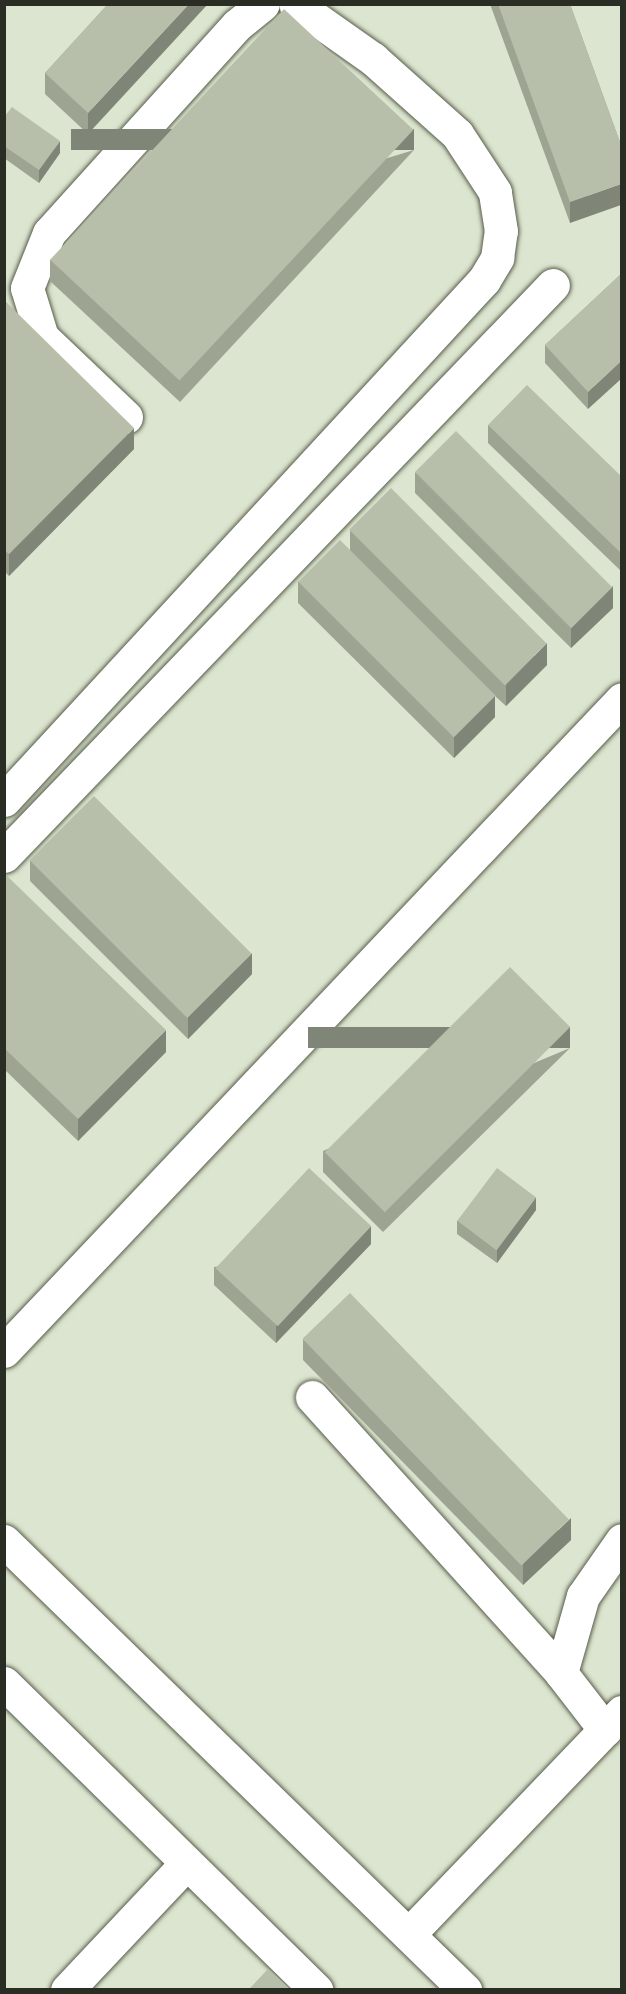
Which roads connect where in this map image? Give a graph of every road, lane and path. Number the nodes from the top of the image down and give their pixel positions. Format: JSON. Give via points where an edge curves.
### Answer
{"nodes":[{"id":1,"x":263,"y":4,"type":"edge"},
{"id":2,"x":295,"y":4,"type":"edge"},
{"id":3,"x":553,"y":285,"type":"dead end"},
{"id":4,"x":126,"y":417,"type":"edge"},
{"id":5,"x":621,"y":699,"type":"edge"},
{"id":6,"x":4,"y":800,"type":"edge"},
{"id":7,"x":4,"y":856,"type":"edge"},
{"id":8,"x":4,"y":1351,"type":"edge"},
{"id":9,"x":312,"y":1397,"type":"dead end"},
{"id":10,"x":621,"y":1540,"type":"edge"},
{"id":11,"x":4,"y":1541,"type":"edge"},
{"id":12,"x":561,"y":1673,"type":"junction"},
{"id":13,"x":4,"y":1683,"type":"edge"},
{"id":14,"x":613,"y":1721,"type":"edge"},
{"id":15,"x":185,"y":1865,"type":"junction"},
{"id":16,"x":409,"y":1934,"type":"junction"},
{"id":17,"x":67,"y":1989,"type":"edge"},
{"id":18,"x":316,"y":1989,"type":"edge"},
{"id":19,"x":465,"y":1989,"type":"edge"}],
"edges":[{"from":1,"to":4,"type":"street","via":[[237,25],[49,233],[27,288],[42,337]]},
{"from":2,"to":6,"type":"street","via":[[374,59],[457,134],[495,192],[501,231],[497,258],[484,280]]},
{"from":3,"to":7,"type":"street"},
{"from":5,"to":8,"type":"street"},
{"from":9,"to":12,"type":"street"},
{"from":10,"to":12,"type":"street","via":[[583,1596]]},
{"from":11,"to":16,"type":"street"},
{"from":12,"to":14,"type":"street"},
{"from":13,"to":15,"type":"street"},
{"from":14,"to":16,"type":"street"},
{"from":15,"to":17,"type":"street"},
{"from":15,"to":18,"type":"street"},
{"from":16,"to":19,"type":"street"}]}
